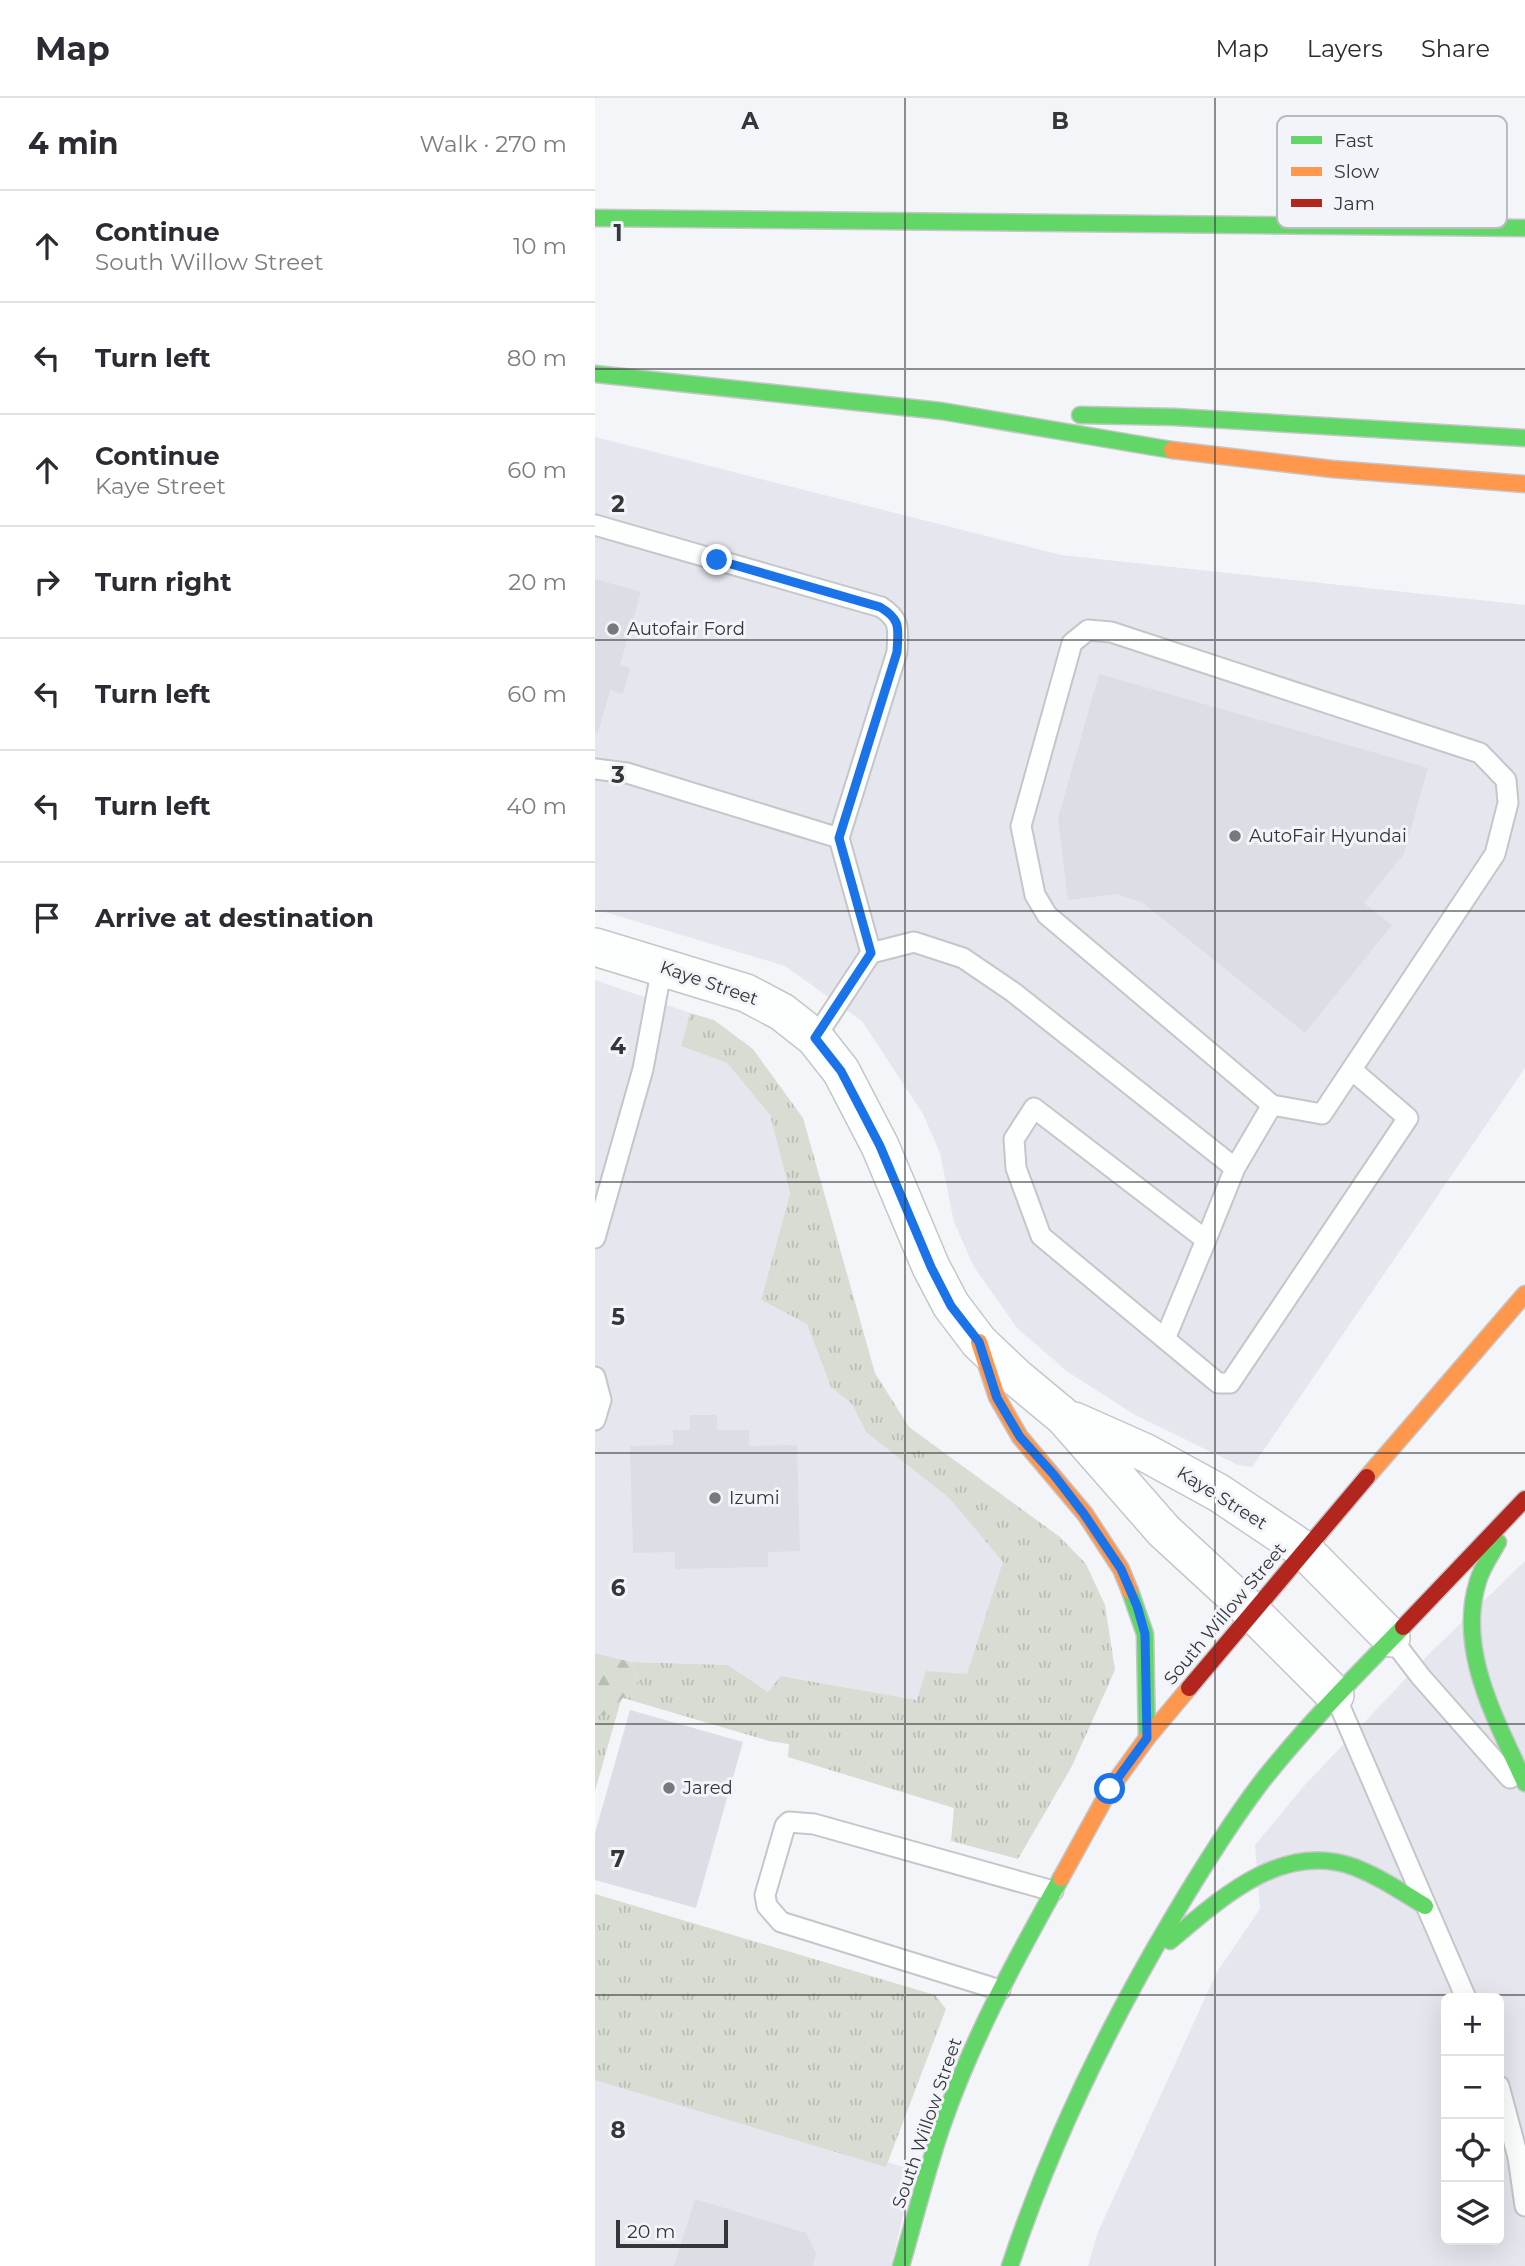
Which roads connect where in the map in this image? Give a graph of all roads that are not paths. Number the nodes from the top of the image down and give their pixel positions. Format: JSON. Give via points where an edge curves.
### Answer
{"nodes":[{"id":1,"x":595,"y":218,"type":"edge"},
{"id":2,"x":1277,"y":226,"type":"edge"},
{"id":3,"x":1507,"y":228,"type":"edge"},
{"id":4,"x":1525,"y":228,"type":"edge"},
{"id":5,"x":595,"y":374,"type":"edge"},
{"id":6,"x":941,"y":411,"type":"junction"},
{"id":7,"x":1525,"y":438,"type":"edge"},
{"id":8,"x":1525,"y":484,"type":"edge"},
{"id":9,"x":595,"y":525,"type":"edge"},
{"id":10,"x":595,"y":769,"type":"edge"},
{"id":11,"x":839,"y":838,"type":"junction"},
{"id":12,"x":595,"y":947,"type":"edge"},
{"id":13,"x":871,"y":953,"type":"junction"},
{"id":14,"x":662,"y":967,"type":"junction"},
{"id":15,"x":815,"y":1038,"type":"junction"},
{"id":16,"x":1352,"y":1070,"type":"junction"},
{"id":17,"x":1272,"y":1105,"type":"junction"},
{"id":18,"x":1235,"y":1168,"type":"junction"},
{"id":19,"x":595,"y":1238,"type":"edge"},
{"id":20,"x":1206,"y":1240,"type":"junction"},
{"id":21,"x":1525,"y":1294,"type":"edge"},
{"id":22,"x":1165,"y":1339,"type":"junction"},
{"id":23,"x":979,"y":1342,"type":"junction"},
{"id":24,"x":595,"y":1377,"type":"edge"},
{"id":25,"x":1064,"y":1417,"type":"junction"},
{"id":26,"x":595,"y":1420,"type":"edge"},
{"id":27,"x":1520,"y":1505,"type":"edge"},
{"id":28,"x":1304,"y":1549,"type":"junction"},
{"id":29,"x":1252,"y":1612,"type":"junction"},
{"id":30,"x":1391,"y":1638,"type":"junction"},
{"id":31,"x":1335,"y":1695,"type":"junction"},
{"id":32,"x":1147,"y":1738,"type":"junction"},
{"id":33,"x":1525,"y":1783,"type":"edge"},
{"id":34,"x":1525,"y":1794,"type":"edge"},
{"id":35,"x":1053,"y":1891,"type":"junction"},
{"id":36,"x":1425,"y":1906,"type":"junction"},
{"id":37,"x":1145,"y":1963,"type":"junction"},
{"id":38,"x":1000,"y":1990,"type":"junction"},
{"id":39,"x":1464,"y":1993,"type":"edge"},
{"id":40,"x":1504,"y":2105,"type":"edge"},
{"id":41,"x":1525,"y":2206,"type":"edge"},
{"id":42,"x":901,"y":2266,"type":"edge"},
{"id":43,"x":1010,"y":2266,"type":"edge"}],
"edges":[{"from":1,"to":2,"type":"main road"},
{"from":3,"to":4,"type":"main road"},
{"from":5,"to":6,"type":"main road"},
{"from":6,"to":7,"type":"main road","via":[[1175,417]]},
{"from":6,"to":8,"type":"main road","via":[[1171,450],[1332,469]]},
{"from":9,"to":11,"type":"lane","via":[[880,607],[893,615],[898,625],[897,652]]},
{"from":10,"to":11,"type":"lane","via":[[627,773]]},
{"from":11,"to":13,"type":"lane"},
{"from":12,"to":14,"type":"street","name":"Kaye Street"},
{"from":13,"to":15,"type":"lane"},
{"from":13,"to":18,"type":"lane","via":[[914,942],[963,958],[1013,992]]},
{"from":14,"to":15,"type":"street","name":"Kaye Street","via":[[746,993],[782,1012]]},
{"from":14,"to":19,"type":"lane","via":[[643,1069]]},
{"from":15,"to":23,"type":"street","name":"Kaye Street","via":[[841,1071],[880,1146],[951,1306]]},
{"from":16,"to":17,"type":"lane","via":[[1322,1114]]},
{"from":16,"to":17,"type":"lane","via":[[1495,854],[1508,803],[1506,780],[1480,753],[1111,632],[1088,630],[1072,643],[1021,826],[1035,895],[1047,915]]},
{"from":16,"to":22,"type":"lane","via":[[1408,1118],[1230,1383],[1218,1383]]},
{"from":17,"to":18,"type":"lane"},
{"from":18,"to":20,"type":"lane"},
{"from":20,"to":22,"type":"lane"},
{"from":20,"to":22,"type":"lane","via":[[1034,1108],[1014,1139],[1016,1168],[1041,1236]]},
{"from":21,"to":28,"type":"main road","name":"South Willow Street"},
{"from":23,"to":25,"type":"street","name":"Kaye Street"},
{"from":23,"to":32,"type":"main road","via":[[997,1398],[1020,1437],[1084,1514],[1121,1569],[1137,1606],[1145,1634]]},
{"from":24,"to":26,"type":"lane","via":[[601,1400]]},
{"from":25,"to":28,"type":"street","name":"Kaye Street","via":[[1146,1452]]},
{"from":25,"to":29,"type":"street","name":"Kaye Street","via":[[1164,1531]]},
{"from":27,"to":30,"type":"main road"},
{"from":27,"to":33,"type":"main road","via":[[1478,1581],[1471,1622],[1479,1678]]},
{"from":28,"to":29,"type":"main road","name":"South Willow Street"},
{"from":28,"to":30,"type":"street","name":"Kaye Street"},
{"from":29,"to":31,"type":"street","name":"Kaye Street"},
{"from":29,"to":32,"type":"main road","name":"South Willow Street"},
{"from":30,"to":31,"type":"main road"},
{"from":30,"to":34,"type":"lane"},
{"from":31,"to":36,"type":"lane"},
{"from":31,"to":37,"type":"main road","via":[[1219,1841]]},
{"from":32,"to":35,"type":"main road","name":"South Willow Street","via":[[1110,1789]]},
{"from":35,"to":38,"type":"main road","name":"South Willow Street"},
{"from":35,"to":38,"type":"lane","via":[[814,1824],[789,1822],[785,1826],[765,1895],[767,1906],[781,1922]]},
{"from":36,"to":37,"type":"main road","via":[[1345,1864],[1317,1859],[1290,1862],[1236,1886]]},
{"from":36,"to":39,"type":"lane"},
{"from":37,"to":43,"type":"main road","via":[[1049,2160]]},
{"from":38,"to":42,"type":"main road","name":"South Willow Street","via":[[943,2123]]},
{"from":40,"to":41,"type":"lane"}]}
